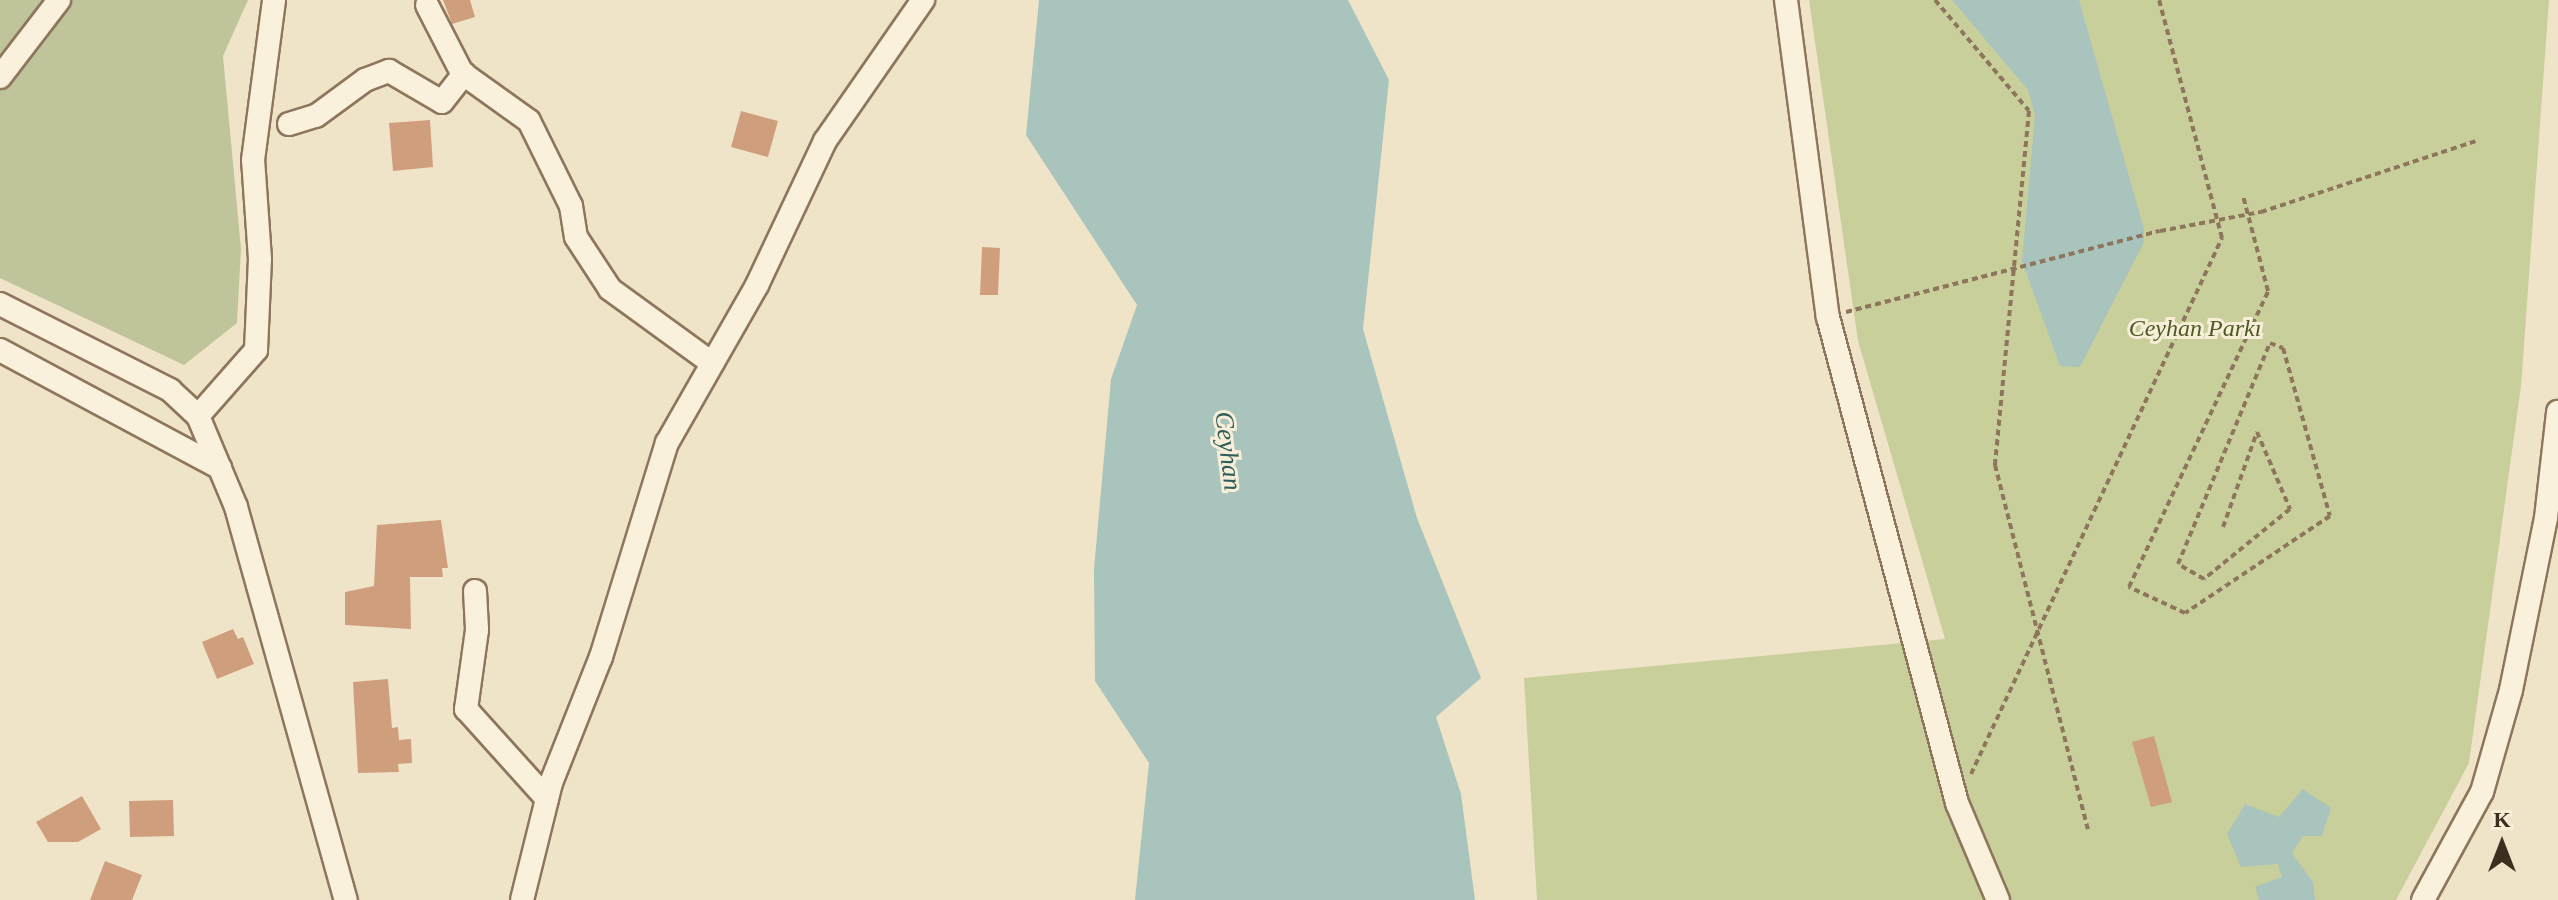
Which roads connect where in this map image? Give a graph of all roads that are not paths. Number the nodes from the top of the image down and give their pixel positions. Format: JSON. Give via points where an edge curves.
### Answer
{"nodes":[{"id":1,"x":59,"y":0,"type":"edge"},
{"id":2,"x":274,"y":0,"type":"edge"},
{"id":3,"x":923,"y":0,"type":"edge"},
{"id":4,"x":1786,"y":0,"type":"edge"},
{"id":5,"x":427,"y":5,"type":"dead end"},
{"id":6,"x":464,"y":74,"type":"junction"},
{"id":7,"x":0,"y":77,"type":"edge"},
{"id":8,"x":289,"y":124,"type":"dead end"},
{"id":9,"x":0,"y":304,"type":"edge"},
{"id":10,"x":0,"y":350,"type":"edge"},
{"id":11,"x":712,"y":363,"type":"junction"},
{"id":12,"x":2558,"y":412,"type":"edge"},
{"id":13,"x":198,"y":416,"type":"junction"},
{"id":14,"x":220,"y":468,"type":"junction"},
{"id":15,"x":475,"y":591,"type":"dead end"},
{"id":16,"x":547,"y":799,"type":"junction"},
{"id":17,"x":346,"y":900,"type":"edge"},
{"id":18,"x":522,"y":900,"type":"edge"},
{"id":19,"x":1998,"y":900,"type":"edge"},
{"id":20,"x":2423,"y":900,"type":"edge"}],
"edges":[{"from":1,"to":7,"type":"street"},
{"from":2,"to":13,"type":"street","via":[[253,160],[260,259],[256,350]]},
{"from":3,"to":11,"type":"street","via":[[825,141],[757,285]]},
{"from":4,"to":19,"type":"street","via":[[1828,317],[1957,803]]},
{"from":5,"to":6,"type":"street"},
{"from":6,"to":8,"type":"street","via":[[442,102],[389,71],[365,80],[316,116]]},
{"from":6,"to":11,"type":"street","via":[[529,121],[571,206],[576,237],[610,289]]},
{"from":9,"to":13,"type":"street","via":[[170,390]]},
{"from":10,"to":14,"type":"street"},
{"from":11,"to":16,"type":"street","via":[[667,443],[601,657]]},
{"from":12,"to":20,"type":"street","via":[[2546,518],[2511,690],[2482,792]]},
{"from":13,"to":14,"type":"street"},
{"from":14,"to":17,"type":"street","via":[[236,507]]},
{"from":15,"to":16,"type":"street","via":[[477,630],[466,709]]},
{"from":16,"to":18,"type":"street"}]}
